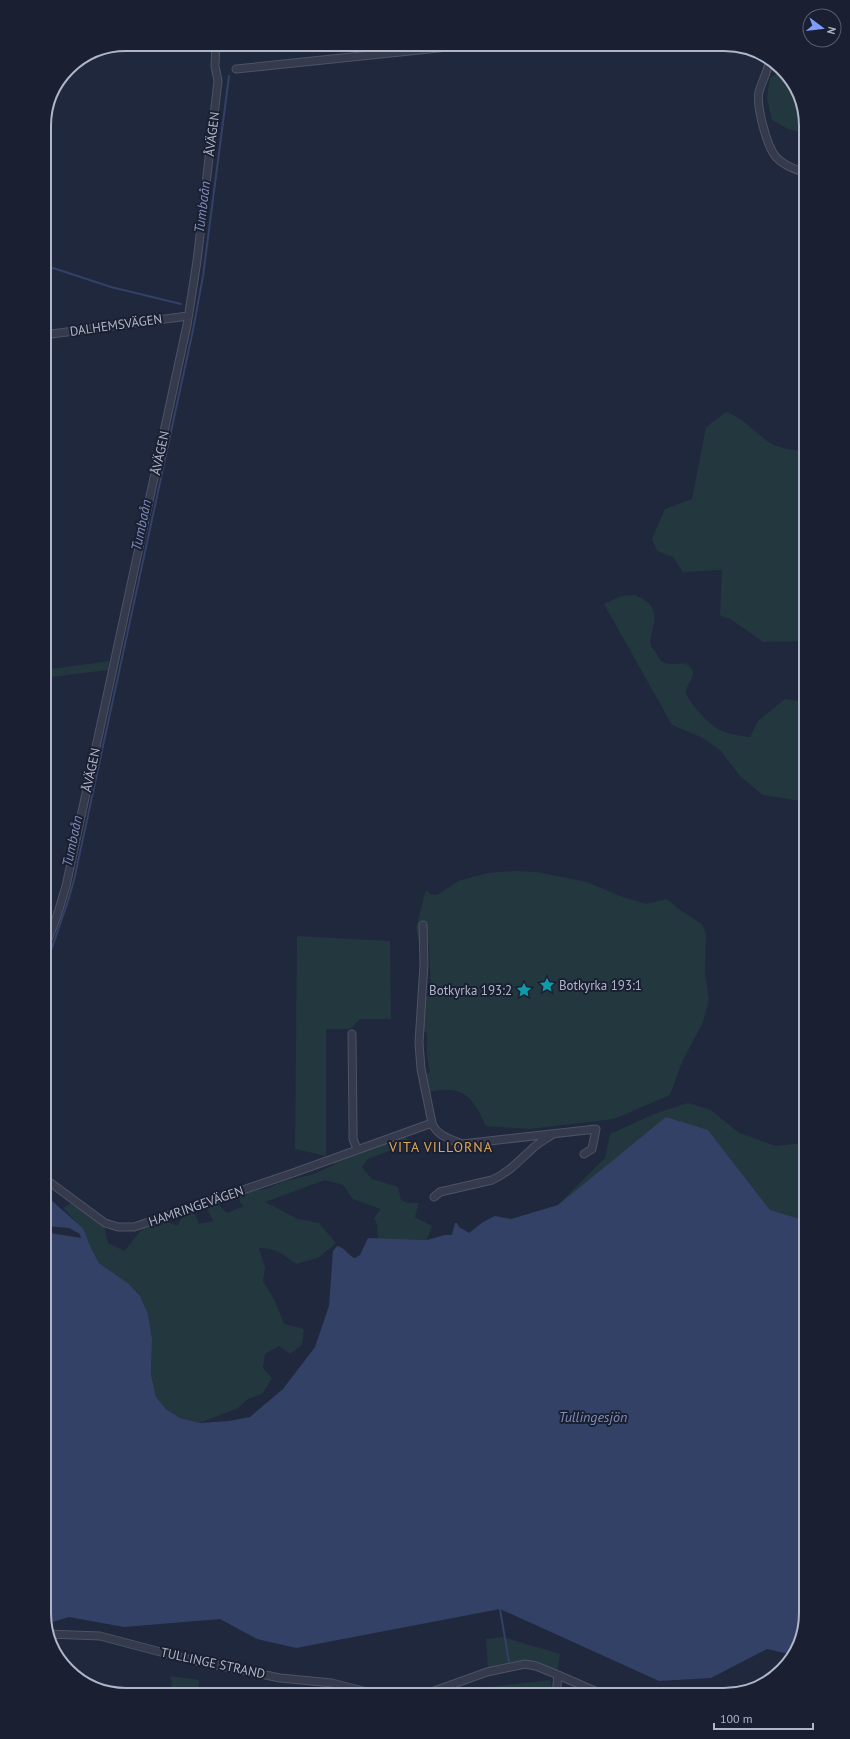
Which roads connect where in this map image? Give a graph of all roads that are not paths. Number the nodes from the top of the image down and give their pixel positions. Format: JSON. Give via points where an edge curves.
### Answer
{"nodes":[{"id":1,"x":215,"y":51,"type":"edge"},
{"id":2,"x":410,"y":51,"type":"edge"},
{"id":3,"x":768,"y":65,"type":"edge"},
{"id":4,"x":236,"y":69,"type":"dead end"},
{"id":5,"x":799,"y":171,"type":"edge"},
{"id":6,"x":188,"y":316,"type":"junction"},
{"id":7,"x":51,"y":334,"type":"edge"},
{"id":8,"x":423,"y":925,"type":"dead end"},
{"id":9,"x":51,"y":932,"type":"edge"},
{"id":10,"x":352,"y":1034,"type":"dead end"},
{"id":11,"x":432,"y":1123,"type":"junction"},
{"id":12,"x":553,"y":1134,"type":"junction"},
{"id":13,"x":357,"y":1150,"type":"junction"},
{"id":14,"x":584,"y":1154,"type":"dead end"},
{"id":15,"x":51,"y":1183,"type":"edge"},
{"id":16,"x":434,"y":1197,"type":"dead end"},
{"id":17,"x":54,"y":1634,"type":"edge"},
{"id":18,"x":558,"y":1675,"type":"junction"},
{"id":19,"x":351,"y":1688,"type":"edge"},
{"id":20,"x":442,"y":1688,"type":"edge"},
{"id":21,"x":557,"y":1688,"type":"edge"},
{"id":22,"x":588,"y":1688,"type":"edge"}],
"edges":[{"from":1,"to":6,"type":"street","name":"ÅVÄGEN","via":[[214,66],[218,81]]},
{"from":2,"to":4,"type":"street"},
{"from":3,"to":5,"type":"street","via":[[758,98],[770,147],[777,159]]},
{"from":6,"to":7,"type":"street","name":"DALHEMSVÄGEN"},
{"from":6,"to":9,"type":"street","name":"ÅVÄGEN","via":[[66,886]]},
{"from":8,"to":11,"type":"street","via":[[424,964],[419,1043],[421,1069]]},
{"from":10,"to":13,"type":"street","via":[[353,1135]]},
{"from":11,"to":12,"type":"street","via":[[442,1135],[462,1144]]},
{"from":11,"to":13,"type":"street","name":"HAMRINGEVÄGEN"},
{"from":12,"to":14,"type":"street","via":[[596,1130],[592,1149]]},
{"from":12,"to":16,"type":"street","via":[[533,1147],[514,1167],[500,1177],[440,1192]]},
{"from":13,"to":15,"type":"street","name":"HAMRINGEVÄGEN","via":[[134,1227],[118,1227],[105,1223]]},
{"from":17,"to":19,"type":"street","name":"TULLINGE STRAND","via":[[100,1636],[187,1659],[280,1678],[332,1683]]},
{"from":18,"to":20,"type":"street","via":[[536,1666],[519,1665],[487,1672]]},
{"from":18,"to":21,"type":"street"},
{"from":18,"to":22,"type":"street"}]}
